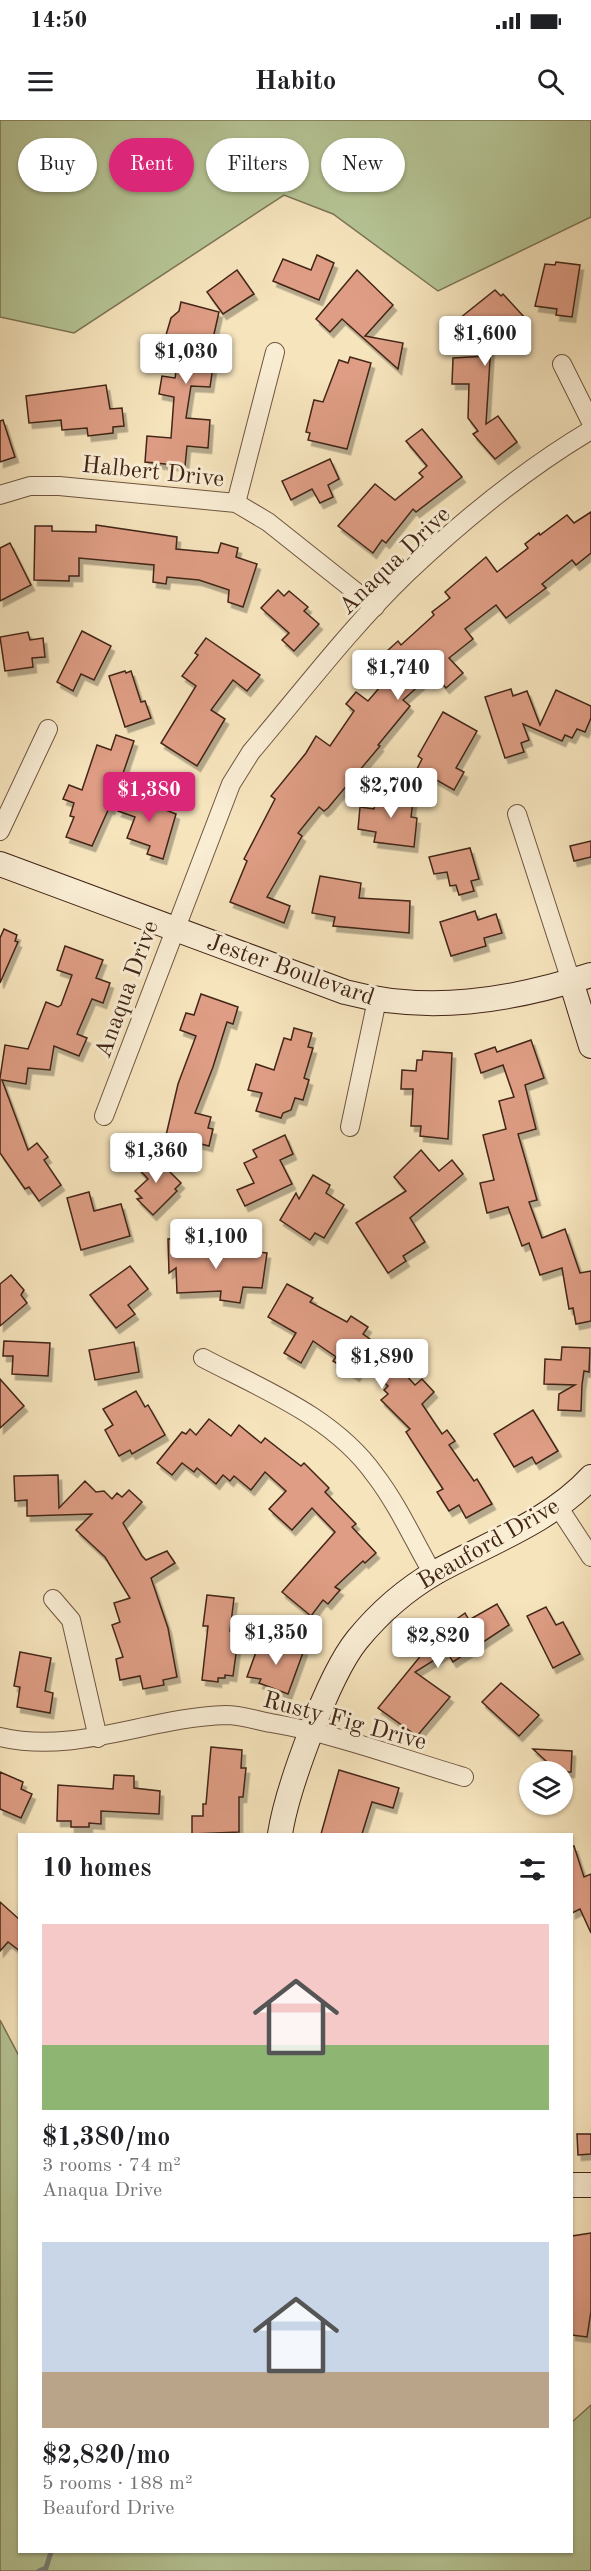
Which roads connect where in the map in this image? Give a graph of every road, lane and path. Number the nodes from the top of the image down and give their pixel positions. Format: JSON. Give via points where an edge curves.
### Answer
{"nodes":[{"id":1,"x":275,"y":351,"type":"dead end"},
{"id":2,"x":562,"y":364,"type":"dead end"},
{"id":3,"x":591,"y":422,"type":"edge"},
{"id":4,"x":591,"y":430,"type":"edge"},
{"id":5,"x":0,"y":495,"type":"edge"},
{"id":6,"x":236,"y":503,"type":"junction"},
{"id":7,"x":375,"y":607,"type":"junction"},
{"id":8,"x":48,"y":729,"type":"dead end"},
{"id":9,"x":517,"y":814,"type":"dead end"},
{"id":10,"x":0,"y":831,"type":"edge"},
{"id":11,"x":0,"y":864,"type":"edge"},
{"id":12,"x":174,"y":929,"type":"junction"},
{"id":13,"x":581,"y":978,"type":"edge"},
{"id":14,"x":377,"y":1000,"type":"junction"},
{"id":15,"x":591,"y":1046,"type":"edge"},
{"id":16,"x":104,"y":1116,"type":"dead end"},
{"id":17,"x":351,"y":1127,"type":"dead end"},
{"id":18,"x":203,"y":1358,"type":"dead end"},
{"id":19,"x":591,"y":1477,"type":"edge"},
{"id":20,"x":557,"y":1505,"type":"junction"},
{"id":21,"x":591,"y":1557,"type":"edge"},
{"id":22,"x":433,"y":1574,"type":"junction"},
{"id":23,"x":53,"y":1599,"type":"dead end"},
{"id":24,"x":312,"y":1731,"type":"junction"},
{"id":25,"x":0,"y":1737,"type":"edge"},
{"id":26,"x":98,"y":1738,"type":"junction"},
{"id":27,"x":464,"y":1777,"type":"dead end"},
{"id":28,"x":280,"y":1833,"type":"edge"},
{"id":29,"x":591,"y":2185,"type":"edge"},
{"id":30,"x":573,"y":2186,"type":"edge"}],
"edges":[{"from":1,"to":6,"type":"street"},
{"from":2,"to":3,"type":"street"},
{"from":4,"to":7,"type":"street","name":"Anaqua Drive","via":[[564,446],[466,522],[407,573]]},
{"from":5,"to":6,"type":"street","name":"Halbert Drive","via":[[30,486],[59,486]]},
{"from":6,"to":7,"type":"street","name":"Halbert Drive","via":[[268,522]]},
{"from":7,"to":12,"type":"street","name":"Anaqua Drive","via":[[251,752],[231,784]]},
{"from":8,"to":10,"type":"street"},
{"from":9,"to":13,"type":"street"},
{"from":11,"to":12,"type":"street","name":"Jester Boulevard"},
{"from":12,"to":14,"type":"street","name":"Jester Boulevard","via":[[345,992]]},
{"from":12,"to":16,"type":"street","name":"Anaqua Drive"},
{"from":13,"to":14,"type":"street","name":"Jester Boulevard","via":[[488,1001],[417,1004]]},
{"from":13,"to":15,"type":"street"},
{"from":14,"to":17,"type":"street"},
{"from":18,"to":22,"type":"street","via":[[314,1416],[343,1439],[375,1474]]},
{"from":19,"to":20,"type":"street","name":"Beauford Drive"},
{"from":20,"to":21,"type":"street"},
{"from":20,"to":22,"type":"street","name":"Beauford Drive"},
{"from":22,"to":24,"type":"street","name":"Beauford Drive","via":[[397,1598],[356,1642]]},
{"from":23,"to":26,"type":"street","via":[[71,1620]]},
{"from":24,"to":26,"type":"street","name":"Rusty Fig Drive","via":[[229,1715],[174,1721]]},
{"from":24,"to":27,"type":"street","name":"Rusty Fig Drive"},
{"from":24,"to":28,"type":"street","name":"Beauford Drive"},
{"from":25,"to":26,"type":"street","name":"Rusty Fig Drive","via":[[54,1744]]},
{"from":29,"to":30,"type":"street"}]}
